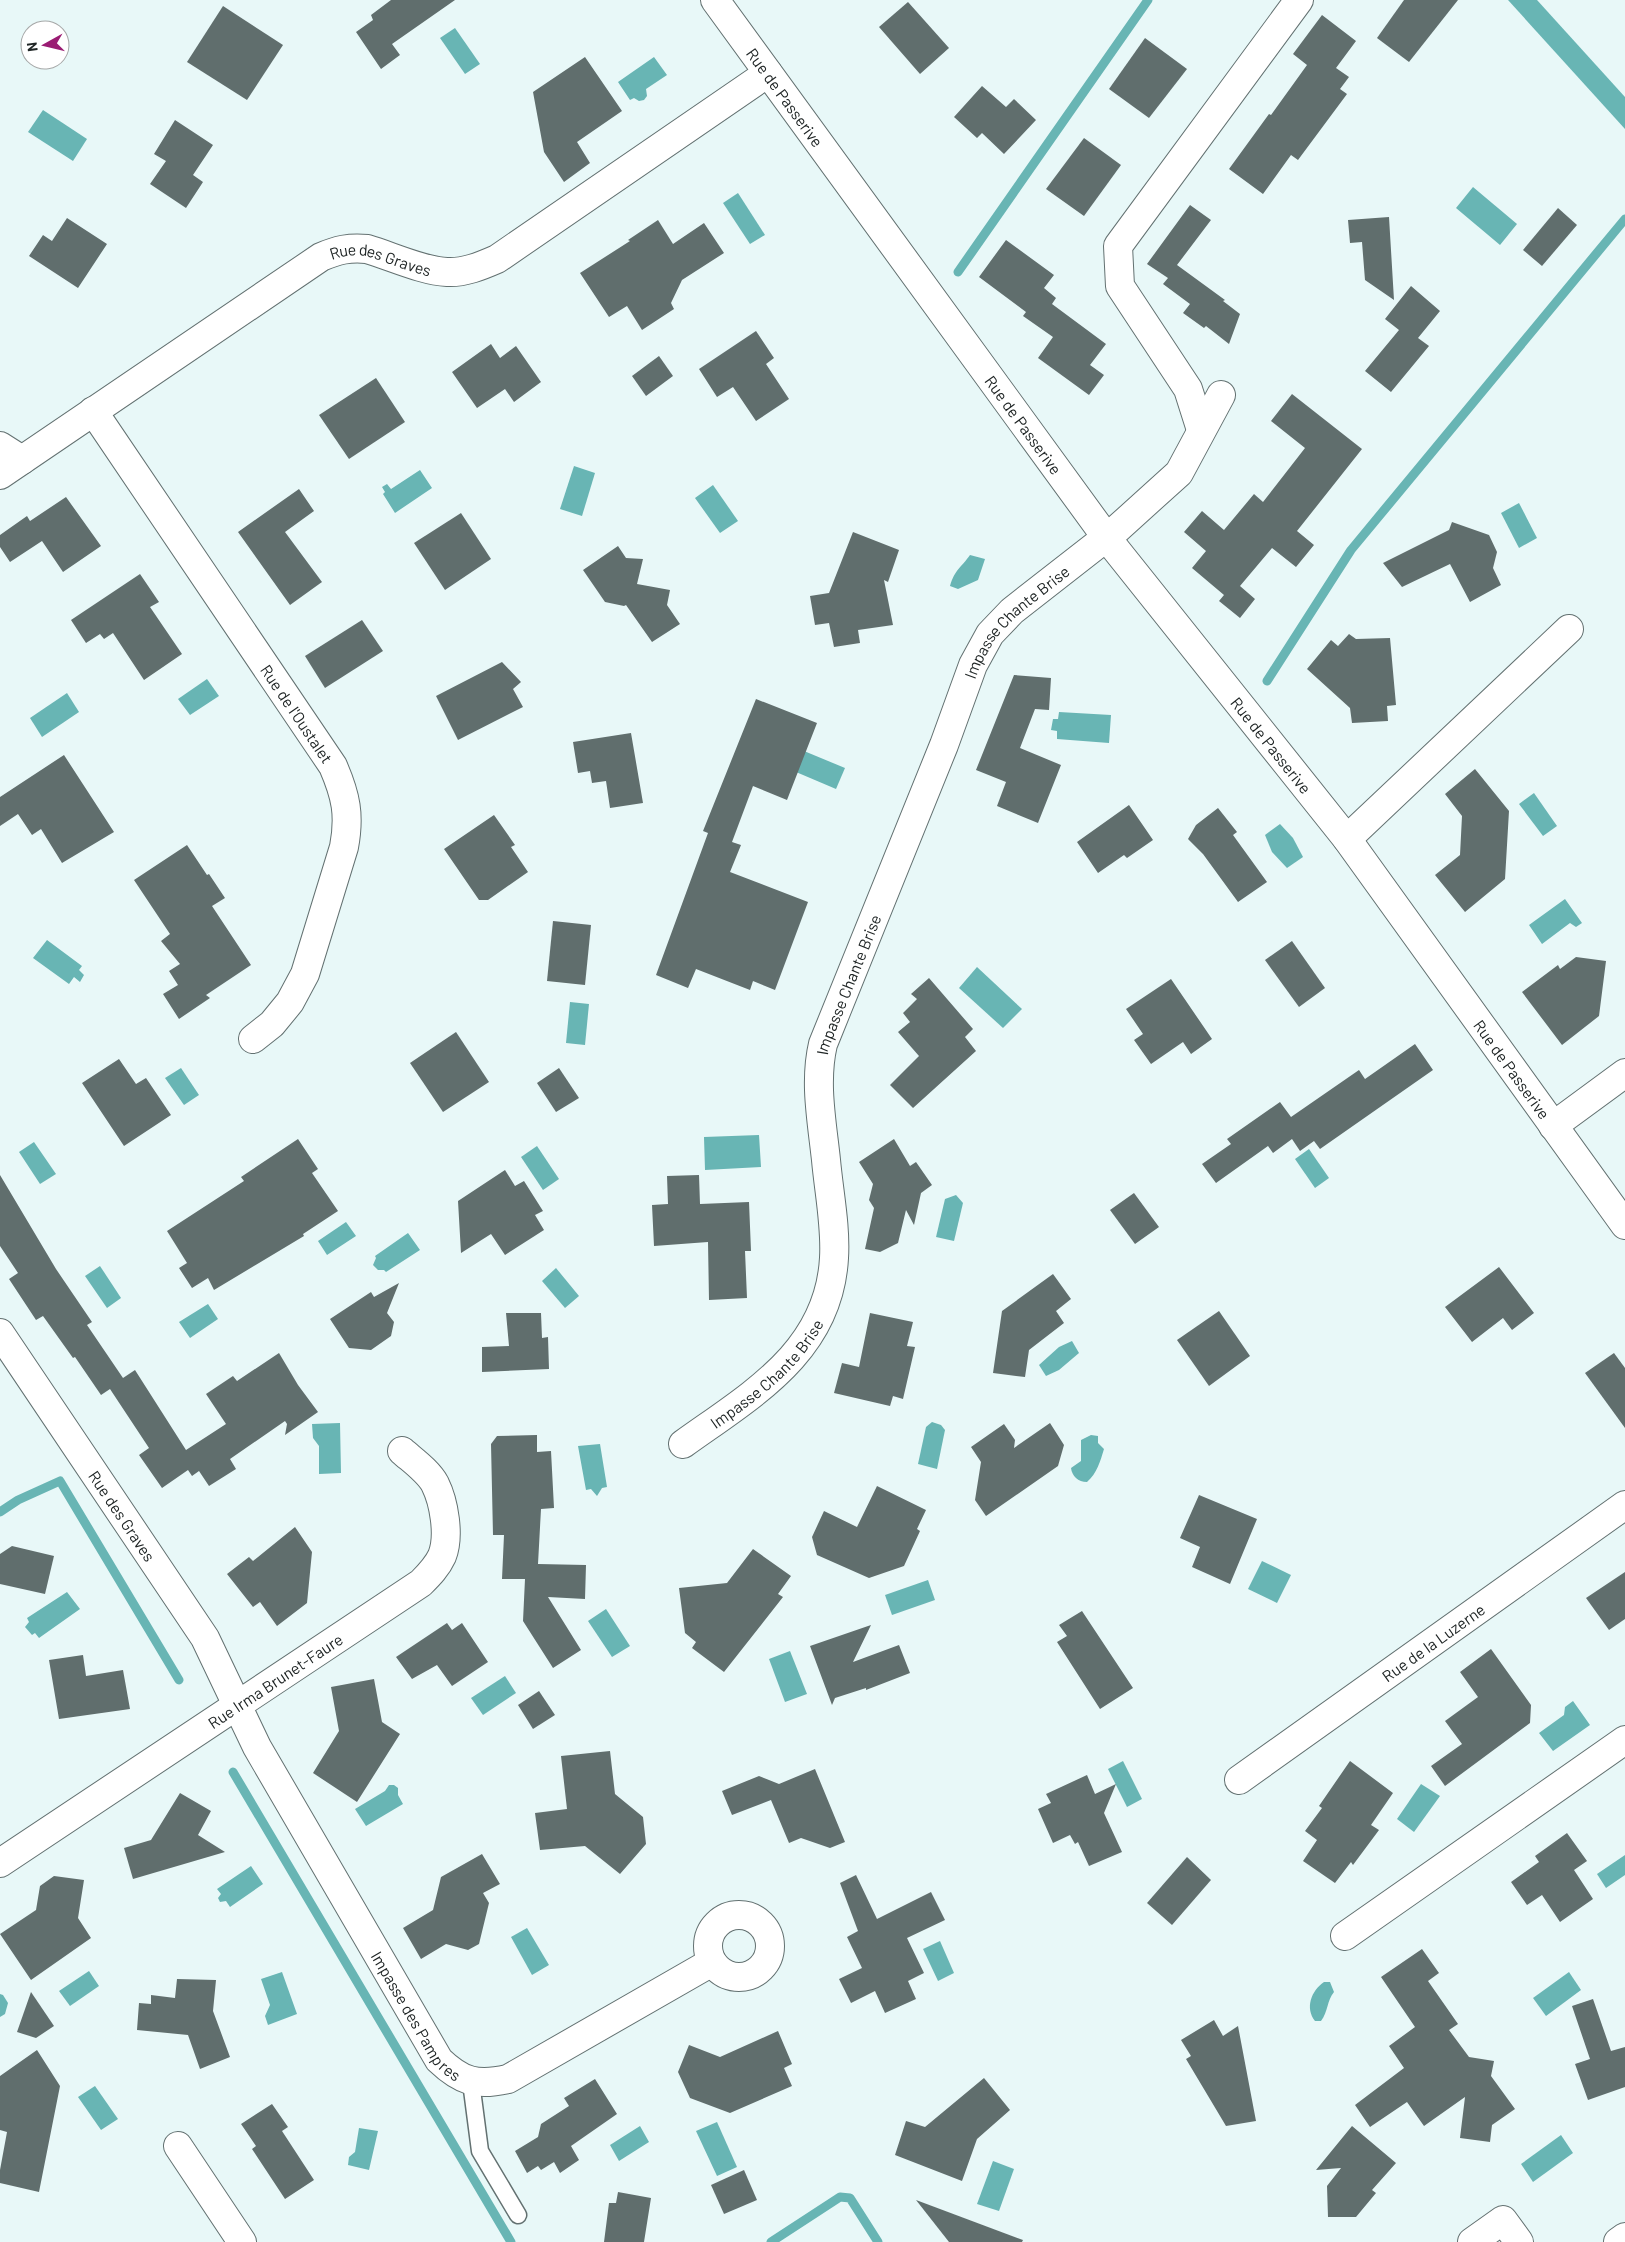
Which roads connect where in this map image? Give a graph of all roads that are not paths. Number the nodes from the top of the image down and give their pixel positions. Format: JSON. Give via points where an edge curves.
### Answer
{"nodes":[{"id":1,"x":715,"y":0,"type":"edge"},
{"id":2,"x":1299,"y":0,"type":"edge"},
{"id":3,"x":768,"y":73,"type":"junction"},
{"id":4,"x":1221,"y":395,"type":"dead end"},
{"id":5,"x":93,"y":411,"type":"junction"},
{"id":6,"x":1201,"y":430,"type":"junction"},
{"id":7,"x":7,"y":460,"type":"edge"},
{"id":8,"x":1106,"y":537,"type":"junction"},
{"id":9,"x":1569,"y":629,"type":"dead end"},
{"id":10,"x":1347,"y":839,"type":"junction"},
{"id":11,"x":253,"y":1039,"type":"dead end"},
{"id":12,"x":1625,"y":1073,"type":"edge"},
{"id":13,"x":1553,"y":1126,"type":"junction"},
{"id":14,"x":1625,"y":1225,"type":"edge"},
{"id":15,"x":0,"y":1333,"type":"edge"},
{"id":16,"x":683,"y":1444,"type":"dead end"},
{"id":17,"x":402,"y":1451,"type":"dead end"},
{"id":18,"x":1625,"y":1505,"type":"edge"},
{"id":19,"x":236,"y":1704,"type":"junction"},
{"id":20,"x":1625,"y":1740,"type":"edge"},
{"id":21,"x":1239,"y":1780,"type":"dead end"},
{"id":22,"x":0,"y":1863,"type":"edge"},
{"id":23,"x":1346,"y":1936,"type":"dead end"},
{"id":24,"x":712,"y":1962,"type":"dead end"},
{"id":25,"x":471,"y":2082,"type":"junction"},
{"id":26,"x":178,"y":2146,"type":"dead end"},
{"id":27,"x":518,"y":2215,"type":"dead end"},
{"id":28,"x":1625,"y":2237,"type":"edge"},
{"id":29,"x":242,"y":2242,"type":"edge"},
{"id":30,"x":1472,"y":2242,"type":"edge"},
{"id":31,"x":1519,"y":2242,"type":"edge"},
{"id":32,"x":1618,"y":2242,"type":"edge"}],
"edges":[{"from":1,"to":3,"type":"street","name":"Rue de Passerive"},
{"from":2,"to":6,"type":"street","via":[[1118,246],[1120,286],[1188,389]]},
{"from":3,"to":5,"type":"street","name":"Rue des Graves","via":[[496,259],[466,270],[448,272],[367,249],[334,251],[321,256]]},
{"from":3,"to":8,"type":"street","name":"Rue de Passerive"},
{"from":4,"to":6,"type":"street","name":"Impasse Chante Brise"},
{"from":5,"to":7,"type":"street","name":"Rue des Graves"},
{"from":5,"to":11,"type":"street","name":"Rue de l'Oustalet","via":[[333,766],[343,790],[348,826],[344,847],[305,974],[290,1002],[272,1024]]},
{"from":6,"to":8,"type":"street","name":"Impasse Chante Brise","via":[[1179,473]]},
{"from":8,"to":10,"type":"street","name":"Rue de Passerive"},
{"from":8,"to":16,"type":"street","name":"Impasse Chante Brise","via":[[1012,611],[990,634],[973,665],[824,1044],[819,1061],[819,1094],[834,1258],[831,1282],[820,1317],[800,1350],[784,1367]]},
{"from":9,"to":10,"type":"street"},
{"from":10,"to":13,"type":"street","name":"Rue de Passerive"},
{"from":12,"to":13,"type":"street"},
{"from":13,"to":14,"type":"street","name":"Rue de Passerive"},
{"from":15,"to":19,"type":"street","name":"Rue des Graves","via":[[205,1638]]},
{"from":17,"to":19,"type":"street","name":"Rue Irma Brunet-Faure","via":[[434,1483],[445,1536],[443,1554],[437,1565],[421,1583]]},
{"from":18,"to":21,"type":"street","name":"Rue de la Luzerne"},
{"from":19,"to":22,"type":"street","name":"Rue Irma Brunet-Faure"},
{"from":19,"to":25,"type":"street","name":"Impasse des Pampres","via":[[257,1746],[439,2060],[459,2077]]},
{"from":20,"to":23,"type":"street"},
{"from":24,"to":25,"type":"street","name":"Impasse des Pampres","via":[[521,2074],[494,2082]]},
{"from":25,"to":27,"type":"lane","via":[[480,2151]]},
{"from":26,"to":29,"type":"street"},
{"from":28,"to":32,"type":"street"},
{"from":30,"to":31,"type":"street","via":[[1503,2220]]}]}
